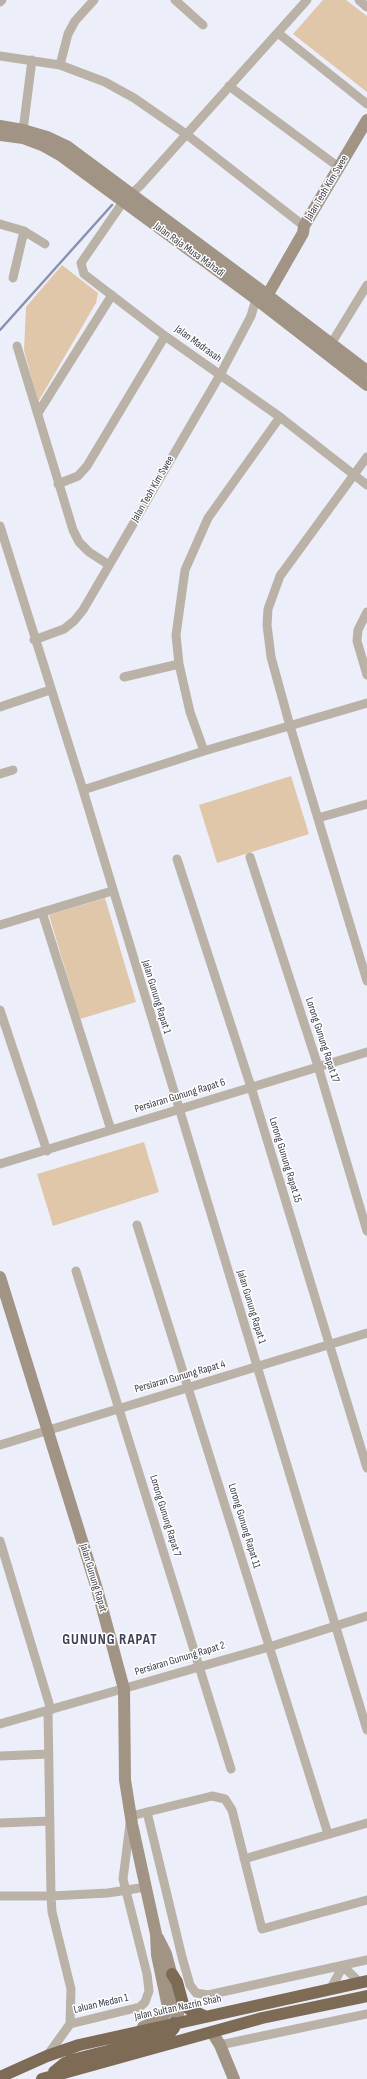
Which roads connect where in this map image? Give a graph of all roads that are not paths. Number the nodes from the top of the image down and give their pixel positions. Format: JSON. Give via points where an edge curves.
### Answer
{"nodes":[{"id":1,"x":94,"y":0,"type":"edge"},
{"id":2,"x":175,"y":0,"type":"edge"},
{"id":3,"x":307,"y":0,"type":"edge"},
{"id":4,"x":359,"y":0,"type":"edge"},
{"id":5,"x":367,"y":7,"type":"edge"},
{"id":6,"x":203,"y":25,"type":"dead end"},
{"id":7,"x":278,"y":33,"type":"junction"},
{"id":8,"x":0,"y":56,"type":"edge"},
{"id":9,"x":32,"y":60,"type":"junction"},
{"id":10,"x":60,"y":65,"type":"junction"},
{"id":11,"x":229,"y":86,"type":"junction"},
{"id":12,"x":367,"y":104,"type":"edge"},
{"id":13,"x":367,"y":120,"type":"edge"},
{"id":14,"x":0,"y":126,"type":"edge"},
{"id":15,"x":23,"y":130,"type":"junction"},
{"id":16,"x":186,"y":134,"type":"junction"},
{"id":17,"x":0,"y":135,"type":"edge"},
{"id":18,"x":340,"y":168,"type":"junction"},
{"id":19,"x":127,"y":198,"type":"junction"},
{"id":20,"x":0,"y":224,"type":"edge"},
{"id":21,"x":304,"y":226,"type":"junction"},
{"id":22,"x":24,"y":231,"type":"junction"},
{"id":23,"x":45,"y":244,"type":"dead end"},
{"id":24,"x":12,"y":278,"type":"dead end"},
{"id":25,"x":367,"y":285,"type":"edge"},
{"id":26,"x":112,"y":295,"type":"junction"},
{"id":27,"x":262,"y":298,"type":"junction"},
{"id":28,"x":165,"y":336,"type":"junction"},
{"id":29,"x":331,"y":344,"type":"junction"},
{"id":30,"x":17,"y":346,"type":"dead end"},
{"id":31,"x":367,"y":372,"type":"edge"},
{"id":32,"x":220,"y":375,"type":"junction"},
{"id":33,"x":367,"y":385,"type":"edge"},
{"id":34,"x":38,"y":413,"type":"junction"},
{"id":35,"x":280,"y":417,"type":"junction"},
{"id":36,"x":367,"y":457,"type":"edge"},
{"id":37,"x":354,"y":476,"type":"junction"},
{"id":38,"x":58,"y":484,"type":"junction"},
{"id":39,"x":367,"y":485,"type":"edge"},
{"id":40,"x":0,"y":526,"type":"edge"},
{"id":41,"x":109,"y":565,"type":"junction"},
{"id":42,"x":367,"y":612,"type":"edge"},
{"id":43,"x":34,"y":640,"type":"junction"},
{"id":44,"x":179,"y":664,"type":"junction"},
{"id":45,"x":367,"y":674,"type":"edge"},
{"id":46,"x":124,"y":677,"type":"dead end"},
{"id":47,"x":50,"y":690,"type":"junction"},
{"id":48,"x":367,"y":703,"type":"edge"},
{"id":49,"x":0,"y":707,"type":"edge"},
{"id":50,"x":290,"y":726,"type":"junction"},
{"id":51,"x":204,"y":751,"type":"junction"},
{"id":52,"x":13,"y":770,"type":"dead end"},
{"id":53,"x":0,"y":774,"type":"edge"},
{"id":54,"x":83,"y":790,"type":"junction"},
{"id":55,"x":367,"y":804,"type":"edge"},
{"id":56,"x":318,"y":818,"type":"junction"},
{"id":57,"x":250,"y":857,"type":"dead end"},
{"id":58,"x":177,"y":859,"type":"dead end"},
{"id":59,"x":112,"y":891,"type":"junction"},
{"id":60,"x":42,"y":912,"type":"junction"},
{"id":61,"x":0,"y":925,"type":"edge"},
{"id":62,"x":367,"y":981,"type":"edge"},
{"id":63,"x":0,"y":1010,"type":"edge"},
{"id":64,"x":367,"y":1052,"type":"edge"},
{"id":65,"x":318,"y":1066,"type":"junction"},
{"id":66,"x":251,"y":1087,"type":"junction"},
{"id":67,"x":178,"y":1110,"type":"junction"},
{"id":68,"x":111,"y":1130,"type":"junction"},
{"id":69,"x":46,"y":1151,"type":"junction"},
{"id":70,"x":0,"y":1164,"type":"edge"},
{"id":71,"x":137,"y":1225,"type":"dead end"},
{"id":72,"x":367,"y":1231,"type":"edge"},
{"id":73,"x":76,"y":1271,"type":"dead end"},
{"id":74,"x":0,"y":1277,"type":"edge"},
{"id":75,"x":367,"y":1333,"type":"edge"},
{"id":76,"x":328,"y":1344,"type":"junction"},
{"id":77,"x":256,"y":1368,"type":"junction"},
{"id":78,"x":188,"y":1387,"type":"junction"},
{"id":79,"x":119,"y":1407,"type":"junction"},
{"id":80,"x":47,"y":1432,"type":"junction"},
{"id":81,"x":0,"y":1445,"type":"edge"},
{"id":82,"x":367,"y":1468,"type":"edge"},
{"id":83,"x":0,"y":1541,"type":"edge"},
{"id":84,"x":367,"y":1616,"type":"edge"},
{"id":85,"x":336,"y":1626,"type":"junction"},
{"id":86,"x":269,"y":1646,"type":"junction"},
{"id":87,"x":199,"y":1666,"type":"junction"},
{"id":88,"x":124,"y":1689,"type":"junction"},
{"id":89,"x":50,"y":1710,"type":"junction"},
{"id":90,"x":0,"y":1724,"type":"edge"},
{"id":91,"x":367,"y":1730,"type":"edge"},
{"id":92,"x":49,"y":1754,"type":"junction"},
{"id":93,"x":0,"y":1756,"type":"edge"},
{"id":94,"x":231,"y":1768,"type":"dead end"},
{"id":95,"x":148,"y":1812,"type":"junction"},
{"id":96,"x":131,"y":1816,"type":"junction"},
{"id":97,"x":50,"y":1821,"type":"junction"},
{"id":98,"x":0,"y":1823,"type":"edge"},
{"id":99,"x":367,"y":1823,"type":"edge"},
{"id":100,"x":328,"y":1834,"type":"junction"},
{"id":101,"x":244,"y":1859,"type":"junction"},
{"id":102,"x":146,"y":1887,"type":"junction"},
{"id":103,"x":126,"y":1891,"type":"junction"},
{"id":104,"x":0,"y":1896,"type":"edge"},
{"id":105,"x":51,"y":1896,"type":"junction"},
{"id":106,"x":367,"y":1900,"type":"edge"},
{"id":107,"x":156,"y":1934,"type":"junction"},
{"id":108,"x":367,"y":1960,"type":"edge"},
{"id":109,"x":343,"y":1966,"type":"junction"},
{"id":110,"x":172,"y":1974,"type":"junction"},
{"id":111,"x":363,"y":1982,"type":"edge"},
{"id":112,"x":331,"y":1988,"type":"junction"},
{"id":113,"x":367,"y":1996,"type":"edge"},
{"id":114,"x":367,"y":2014,"type":"edge"},
{"id":115,"x":204,"y":2016,"type":"junction"},
{"id":116,"x":174,"y":2023,"type":"junction"},
{"id":117,"x":70,"y":2024,"type":"junction"},
{"id":118,"x":212,"y":2032,"type":"junction"},
{"id":119,"x":126,"y":2033,"type":"junction"},
{"id":120,"x":220,"y":2045,"type":"junction"},
{"id":121,"x":47,"y":2056,"type":"junction"},
{"id":122,"x":75,"y":2069,"type":"junction"},
{"id":123,"x":0,"y":2077,"type":"edge"},
{"id":124,"x":47,"y":2078,"type":"edge"},
{"id":125,"x":8,"y":2079,"type":"edge"},
{"id":126,"x":66,"y":2079,"type":"edge"},
{"id":127,"x":234,"y":2079,"type":"edge"}],
"edges":[{"from":1,"to":10,"type":"street","via":[[75,21],[68,34]]},
{"from":2,"to":6,"type":"street"},
{"from":3,"to":7,"type":"street","name":"Jalan Madrasah"},
{"from":4,"to":5,"type":"street"},
{"from":7,"to":11,"type":"street","name":"Jalan Madrasah"},
{"from":7,"to":12,"type":"street"},
{"from":8,"to":9,"type":"street"},
{"from":9,"to":10,"type":"street"},
{"from":9,"to":15,"type":"street"},
{"from":10,"to":16,"type":"street","via":[[105,82],[134,98]]},
{"from":11,"to":16,"type":"street","name":"Jalan Madrasah"},
{"from":11,"to":18,"type":"street"},
{"from":13,"to":18,"type":"street","name":"Jalan Teoh Kim Swee"},
{"from":14,"to":15,"type":"street","name":"Jalan Raja Musa Mahadi"},
{"from":15,"to":19,"type":"street","name":"Jalan Raja Musa Mahadi","via":[[47,137],[68,148]]},
{"from":16,"to":19,"type":"street","name":"Jalan Madrasah"},
{"from":16,"to":21,"type":"street"},
{"from":17,"to":19,"type":"street","name":"Jalan Raja Musa Mahadi","via":[[23,138],[44,146]]},
{"from":18,"to":21,"type":"street","name":"Jalan Teoh Kim Swee"},
{"from":19,"to":26,"type":"street","name":"Jalan Madrasah","via":[[81,263],[84,274]]},
{"from":19,"to":27,"type":"street","name":"Jalan Raja Musa Mahadi"},
{"from":20,"to":22,"type":"street"},
{"from":21,"to":27,"type":"street","name":"Jalan Teoh Kim Swee","via":[[303,233]]},
{"from":22,"to":23,"type":"street"},
{"from":22,"to":24,"type":"street"},
{"from":25,"to":29,"type":"street"},
{"from":26,"to":28,"type":"street","name":"Jalan Madrasah"},
{"from":26,"to":34,"type":"street"},
{"from":27,"to":29,"type":"street","name":"Jalan Raja Musa Mahadi"},
{"from":27,"to":32,"type":"street","name":"Jalan Teoh Kim Swee"},
{"from":27,"to":33,"type":"street","name":"Jalan Raja Musa Mahadi"},
{"from":28,"to":32,"type":"street","name":"Jalan Madrasah"},
{"from":28,"to":38,"type":"street","via":[[87,466],[78,476]]},
{"from":29,"to":31,"type":"street","name":"Jalan Raja Musa Mahadi"},
{"from":30,"to":34,"type":"street"},
{"from":32,"to":35,"type":"street","name":"Jalan Madrasah"},
{"from":32,"to":41,"type":"street","name":"Jalan Teoh Kim Swee"},
{"from":34,"to":38,"type":"street"},
{"from":35,"to":37,"type":"street","name":"Jalan Madrasah"},
{"from":35,"to":44,"type":"street","via":[[208,518],[185,570],[176,635]]},
{"from":36,"to":37,"type":"street"},
{"from":37,"to":39,"type":"street","name":"Jalan Madrasah"},
{"from":37,"to":50,"type":"street","via":[[286,567],[273,591],[268,609],[271,657]]},
{"from":38,"to":41,"type":"street","via":[[73,530],[80,542],[98,559]]},
{"from":40,"to":43,"type":"street","name":"Jalan Gunung Rapat 1"},
{"from":41,"to":43,"type":"street","name":"Jalan Teoh Kim Swee","via":[[74,621],[64,629]]},
{"from":42,"to":45,"type":"street","via":[[358,630],[357,641]]},
{"from":43,"to":47,"type":"street","name":"Jalan Gunung Rapat 1"},
{"from":44,"to":46,"type":"street"},
{"from":44,"to":51,"type":"street","via":[[190,712]]},
{"from":47,"to":49,"type":"street"},
{"from":47,"to":54,"type":"street","name":"Jalan Gunung Rapat 1"},
{"from":48,"to":50,"type":"street"},
{"from":50,"to":51,"type":"street"},
{"from":50,"to":56,"type":"street"},
{"from":51,"to":54,"type":"street"},
{"from":52,"to":53,"type":"street"},
{"from":54,"to":59,"type":"street","name":"Jalan Gunung Rapat 1"},
{"from":55,"to":56,"type":"street"},
{"from":56,"to":62,"type":"street"},
{"from":57,"to":65,"type":"street","name":"Lorong Gunung Rapat 17"},
{"from":58,"to":66,"type":"street","name":"Lorong Gunung Rapat 15"},
{"from":59,"to":60,"type":"street"},
{"from":59,"to":67,"type":"street","name":"Jalan Gunung Rapat 1"},
{"from":60,"to":61,"type":"street"},
{"from":60,"to":68,"type":"street"},
{"from":63,"to":69,"type":"street"},
{"from":64,"to":65,"type":"street","name":"Persiaran Gunung Rapat 6"},
{"from":65,"to":66,"type":"street","name":"Persiaran Gunung Rapat 6"},
{"from":65,"to":72,"type":"street","name":"Lorong Gunung Rapat 17"},
{"from":66,"to":67,"type":"street","name":"Persiaran Gunung Rapat 6"},
{"from":66,"to":76,"type":"street","name":"Lorong Gunung Rapat 15"},
{"from":67,"to":68,"type":"street","name":"Persiaran Gunung Rapat 6"},
{"from":67,"to":77,"type":"street","name":"Jalan Gunung Rapat 1"},
{"from":68,"to":69,"type":"street","name":"Persiaran Gunung Rapat 6"},
{"from":69,"to":70,"type":"street","name":"Persiaran Gunung Rapat 6"},
{"from":71,"to":78,"type":"street","name":"Lorong Gunung Rapat 11"},
{"from":73,"to":79,"type":"street","name":"Lorong Gunung Rapat 7"},
{"from":74,"to":80,"type":"street","name":"Jalan Gunung Rapat"},
{"from":75,"to":76,"type":"street","name":"Persiaran Gunung Rapat 4"},
{"from":76,"to":77,"type":"street","name":"Persiaran Gunung Rapat 4"},
{"from":76,"to":82,"type":"street","name":"Lorong Gunung Rapat 15"},
{"from":77,"to":78,"type":"street","name":"Persiaran Gunung Rapat 4"},
{"from":77,"to":85,"type":"street","name":"Jalan Gunung Rapat 1"},
{"from":78,"to":79,"type":"street","name":"Persiaran Gunung Rapat 4"},
{"from":78,"to":86,"type":"street","name":"Lorong Gunung Rapat 11"},
{"from":79,"to":80,"type":"street","name":"Persiaran Gunung Rapat 4"},
{"from":79,"to":87,"type":"street","name":"Lorong Gunung Rapat 7"},
{"from":80,"to":81,"type":"street","name":"Persiaran Gunung Rapat 4"},
{"from":80,"to":88,"type":"street","name":"Jalan Gunung Rapat","via":[[97,1589]]},
{"from":83,"to":89,"type":"street","name":"Laluan Medan 1"},
{"from":84,"to":85,"type":"street","name":"Persiaran Gunung Rapat 2"},
{"from":85,"to":86,"type":"street","name":"Persiaran Gunung Rapat 2"},
{"from":85,"to":91,"type":"street","name":"Jalan Gunung Rapat 1"},
{"from":86,"to":87,"type":"street","name":"Persiaran Gunung Rapat 2"},
{"from":86,"to":100,"type":"street","name":"Lorong Gunung Rapat 11"},
{"from":87,"to":88,"type":"street","name":"Persiaran Gunung Rapat 2"},
{"from":87,"to":94,"type":"street","name":"Lorong Gunung Rapat 7"},
{"from":88,"to":89,"type":"street","name":"Persiaran Gunung Rapat 2"},
{"from":88,"to":96,"type":"street","name":"Jalan Gunung Rapat","via":[[125,1780]]},
{"from":89,"to":90,"type":"street","name":"Persiaran Gunung Rapat 2"},
{"from":89,"to":92,"type":"street","name":"Laluan Medan 1"},
{"from":92,"to":93,"type":"street"},
{"from":92,"to":97,"type":"street","name":"Laluan Medan 1"},
{"from":95,"to":96,"type":"street"},
{"from":95,"to":101,"type":"street","via":[[212,1796],[225,1799],[232,1810]]},
{"from":95,"to":109,"type":"street","via":[[182,1957],[190,1985],[196,1993],[208,1995]]},
{"from":96,"to":102,"type":"street","name":"Jalan Gunung Rapat"},
{"from":96,"to":103,"type":"street","name":"Laluan Medan 1","via":[[123,1871]]},
{"from":97,"to":98,"type":"street"},
{"from":97,"to":105,"type":"street","name":"Laluan Medan 1"},
{"from":99,"to":100,"type":"street"},
{"from":100,"to":101,"type":"street"},
{"from":101,"to":106,"type":"street","via":[[262,1929]]},
{"from":102,"to":103,"type":"street"},
{"from":102,"to":107,"type":"street","name":"Jalan Gunung Rapat"},
{"from":103,"to":105,"type":"street"},
{"from":103,"to":117,"type":"street","name":"Laluan Medan 1","via":[[148,1981],[149,1991],[145,2002],[140,2008]]},
{"from":104,"to":105,"type":"street"},
{"from":105,"to":117,"type":"street","name":"Laluan Medan 1","via":[[52,1912],[71,1989]]},
{"from":107,"to":110,"type":"street","name":"Jalan Gunung Rapat"},
{"from":107,"to":119,"type":"street","name":"Jalan Gunung Rapat","via":[[157,1955],[168,2007],[162,2019]]},
{"from":108,"to":109,"type":"street"},
{"from":109,"to":111,"type":"street"},
{"from":109,"to":112,"type":"street"},
{"from":110,"to":115,"type":"highway","via":[[183,2004]]},
{"from":110,"to":116,"type":"street","name":"Jalan Gunung Rapat","via":[[178,2004]]},
{"from":111,"to":112,"type":"highway","name":"Jalan Sultan Nazrin Shah"},
{"from":112,"to":115,"type":"highway","name":"Jalan Sultan Nazrin Shah"},
{"from":113,"to":118,"type":"highway"},
{"from":114,"to":120,"type":"street"},
{"from":115,"to":116,"type":"highway","name":"Jalan Sultan Nazrin Shah"},
{"from":116,"to":119,"type":"highway","name":"Jalan Sultan Nazrin Shah"},
{"from":116,"to":124,"type":"highway","via":[[174,2028],[168,2036],[72,2060]]},
{"from":117,"to":121,"type":"street"},
{"from":118,"to":120,"type":"street"},
{"from":118,"to":122,"type":"highway"},
{"from":119,"to":121,"type":"highway","name":"Jalan Sultan Nazrin Shah","via":[[67,2048]]},
{"from":120,"to":127,"type":"street"},
{"from":121,"to":123,"type":"highway","name":"Jalan Sultan Nazrin Shah"},
{"from":122,"to":124,"type":"highway"},
{"from":122,"to":126,"type":"highway"},
{"from":124,"to":125,"type":"highway","via":[[48,2070],[37,2067]]}]}
